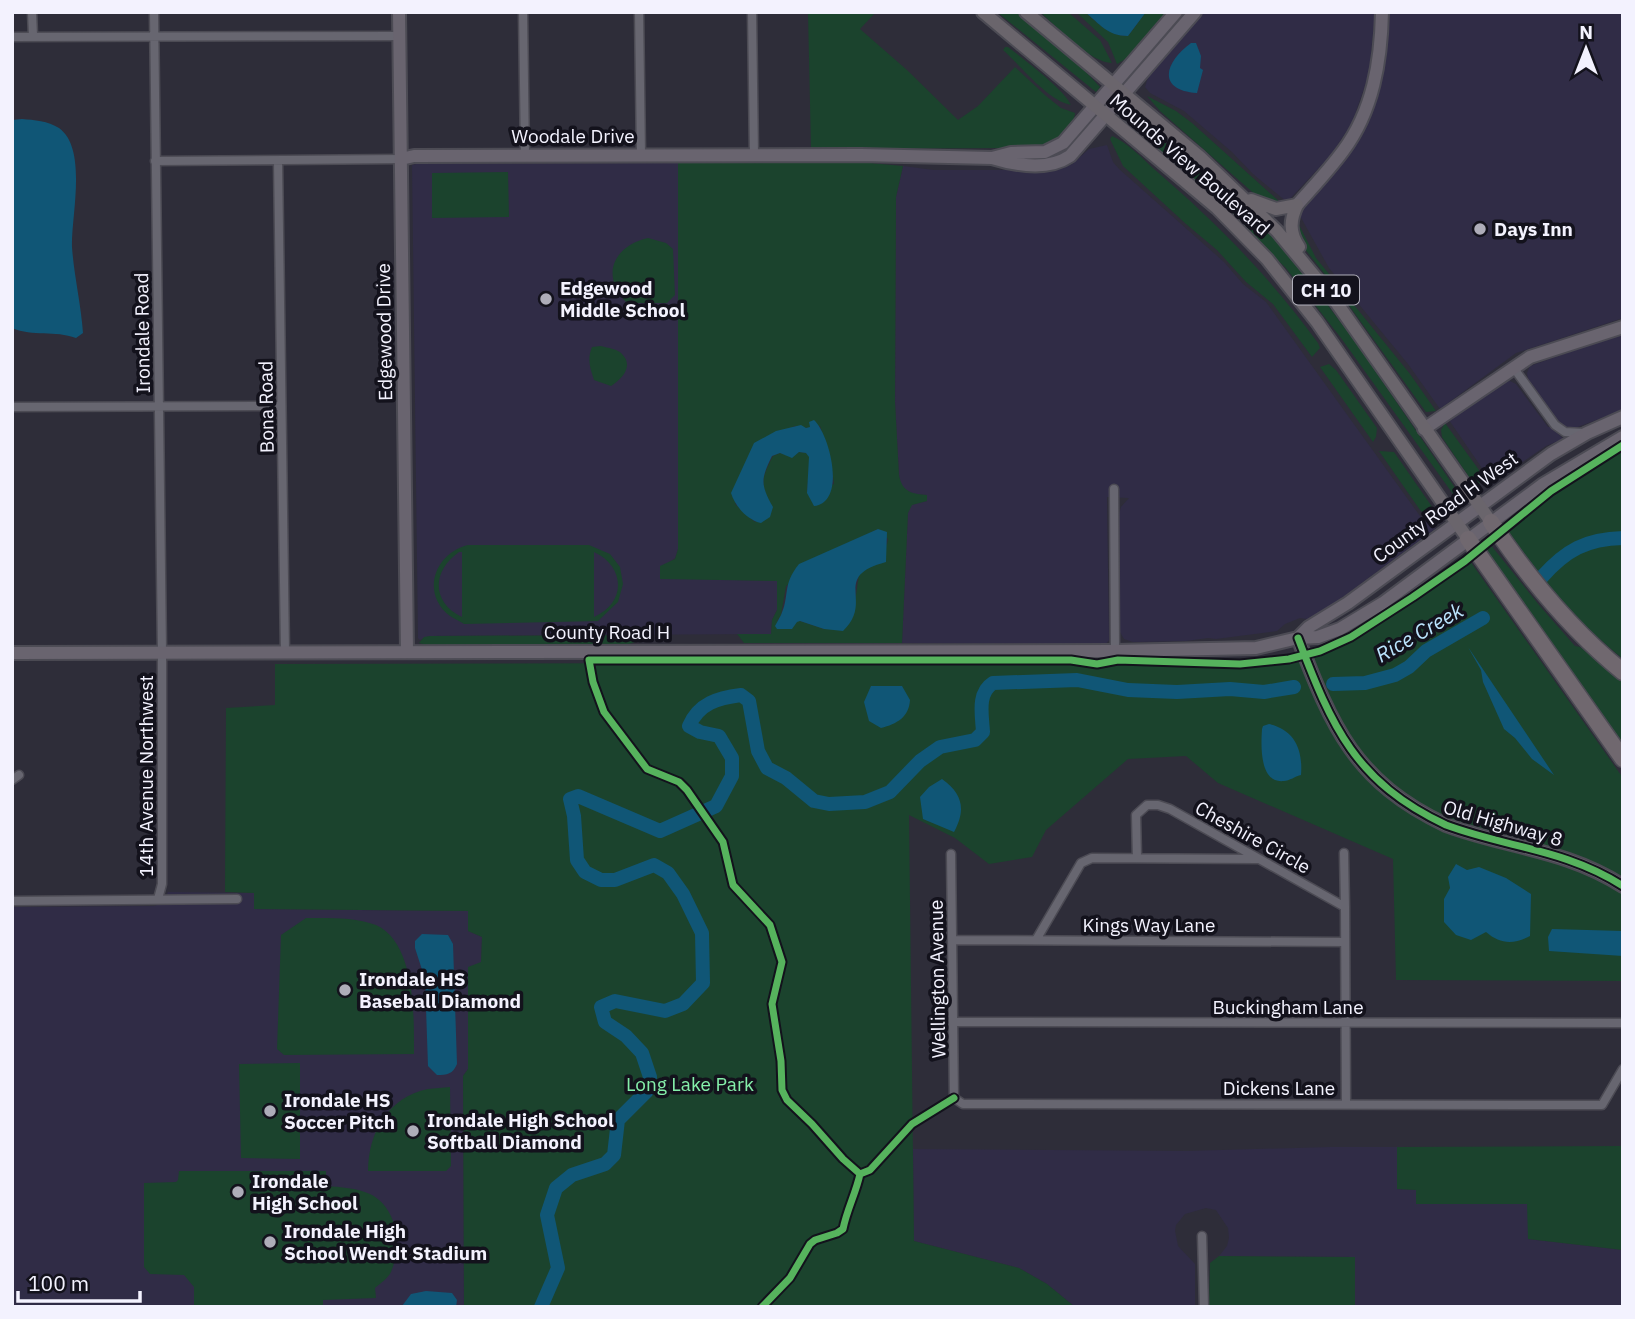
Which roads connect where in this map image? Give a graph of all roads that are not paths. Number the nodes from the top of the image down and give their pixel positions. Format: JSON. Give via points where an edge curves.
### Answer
{"nodes":[{"id":1,"x":32,"y":12,"type":"edge"},
{"id":2,"x":153,"y":12,"type":"edge"},
{"id":3,"x":399,"y":12,"type":"edge"},
{"id":4,"x":523,"y":12,"type":"edge"},
{"id":5,"x":639,"y":12,"type":"edge"},
{"id":6,"x":752,"y":12,"type":"edge"},
{"id":7,"x":983,"y":12,"type":"edge"},
{"id":8,"x":1026,"y":12,"type":"edge"},
{"id":9,"x":1176,"y":12,"type":"edge"},
{"id":10,"x":1195,"y":12,"type":"edge"},
{"id":11,"x":1382,"y":12,"type":"edge"},
{"id":12,"x":33,"y":36,"type":"junction"},
{"id":13,"x":399,"y":36,"type":"junction"},
{"id":14,"x":12,"y":37,"type":"edge"},
{"id":15,"x":154,"y":37,"type":"junction"},
{"id":16,"x":1114,"y":85,"type":"junction"},
{"id":17,"x":1125,"y":95,"type":"junction"},
{"id":18,"x":1095,"y":106,"type":"junction"},
{"id":19,"x":1106,"y":115,"type":"junction"},
{"id":20,"x":525,"y":155,"type":"junction"},
{"id":21,"x":641,"y":155,"type":"junction"},
{"id":22,"x":754,"y":155,"type":"junction"},
{"id":23,"x":992,"y":158,"type":"junction"},
{"id":24,"x":401,"y":159,"type":"junction"},
{"id":25,"x":278,"y":160,"type":"junction"},
{"id":26,"x":155,"y":161,"type":"junction"},
{"id":27,"x":1232,"y":186,"type":"junction"},
{"id":28,"x":1297,"y":205,"type":"junction"},
{"id":29,"x":1336,"y":302,"type":"junction"},
{"id":30,"x":1623,"y":327,"type":"edge"},
{"id":31,"x":1513,"y":367,"type":"junction"},
{"id":32,"x":159,"y":406,"type":"junction"},
{"id":33,"x":281,"y":406,"type":"junction"},
{"id":34,"x":12,"y":407,"type":"edge"},
{"id":35,"x":1623,"y":417,"type":"edge"},
{"id":36,"x":1424,"y":429,"type":"junction"},
{"id":37,"x":1587,"y":433,"type":"junction"},
{"id":38,"x":1623,"y":437,"type":"edge"},
{"id":39,"x":1114,"y":489,"type":"dead end"},
{"id":40,"x":1480,"y":506,"type":"junction"},
{"id":41,"x":1491,"y":522,"type":"junction"},
{"id":42,"x":1457,"y":523,"type":"junction"},
{"id":43,"x":1468,"y":539,"type":"junction"},
{"id":44,"x":1298,"y":638,"type":"junction"},
{"id":45,"x":1202,"y":649,"type":"joint"},
{"id":46,"x":407,"y":651,"type":"junction"},
{"id":47,"x":1115,"y":651,"type":"junction"},
{"id":48,"x":162,"y":652,"type":"junction"},
{"id":49,"x":285,"y":652,"type":"junction"},
{"id":50,"x":12,"y":653,"type":"edge"},
{"id":51,"x":1623,"y":672,"type":"edge"},
{"id":52,"x":1623,"y":759,"type":"edge"},
{"id":53,"x":1345,"y":853,"type":"dead end"},
{"id":54,"x":951,"y":854,"type":"dead end"},
{"id":55,"x":1137,"y":858,"type":"junction"},
{"id":56,"x":1259,"y":859,"type":"junction"},
{"id":57,"x":1623,"y":886,"type":"edge"},
{"id":58,"x":158,"y":899,"type":"junction"},
{"id":59,"x":237,"y":899,"type":"dead end"},
{"id":60,"x":12,"y":901,"type":"edge"},
{"id":61,"x":1345,"y":907,"type":"junction"},
{"id":62,"x":953,"y":940,"type":"junction"},
{"id":63,"x":1036,"y":940,"type":"junction"},
{"id":64,"x":1345,"y":942,"type":"junction"},
{"id":65,"x":954,"y":1022,"type":"junction"},
{"id":66,"x":1345,"y":1023,"type":"junction"},
{"id":67,"x":1623,"y":1023,"type":"edge"},
{"id":68,"x":1623,"y":1069,"type":"edge"},
{"id":69,"x":957,"y":1102,"type":"joint"},
{"id":70,"x":1346,"y":1104,"type":"junction"},
{"id":71,"x":1202,"y":1236,"type":"dead end"},
{"id":72,"x":1204,"y":1307,"type":"edge"}],
"edges":[{"from":1,"to":12,"type":"street"},
{"from":2,"to":15,"type":"street","name":"Irondale Road"},
{"from":3,"to":13,"type":"street","name":"Edgewood Drive"},
{"from":4,"to":20,"type":"street"},
{"from":5,"to":21,"type":"street"},
{"from":6,"to":22,"type":"street"},
{"from":7,"to":18,"type":"main road","name":"Mounds View Boulevard","number":"CH 10"},
{"from":8,"to":16,"type":"main road","name":"Mounds View Boulevard","number":"CH 10"},
{"from":9,"to":16,"type":"street","name":"Woodale Drive"},
{"from":10,"to":17,"type":"street","name":"Woodale Drive"},
{"from":11,"to":28,"type":"street","via":[[1378,63],[1362,120],[1343,151]]},
{"from":12,"to":14,"type":"street"},
{"from":12,"to":15,"type":"street"},
{"from":13,"to":15,"type":"street"},
{"from":13,"to":24,"type":"street","name":"Edgewood Drive"},
{"from":15,"to":26,"type":"street","name":"Irondale Road"},
{"from":16,"to":17,"type":"main road","name":"Mounds View Boulevard","number":"CH 10"},
{"from":16,"to":18,"type":"street","name":"Woodale Drive"},
{"from":17,"to":19,"type":"street","name":"Woodale Drive"},
{"from":17,"to":27,"type":"main road","name":"Mounds View Boulevard","number":"CH 10"},
{"from":18,"to":19,"type":"main road","name":"Mounds View Boulevard","number":"CH 10"},
{"from":18,"to":23,"type":"street","name":"Woodale Drive","via":[[1057,148]]},
{"from":19,"to":23,"type":"street","name":"Woodale Drive","via":[[1075,151],[1059,162],[1012,164]]},
{"from":19,"to":42,"type":"main road","name":"Mounds View Boulevard","number":"CH 10","via":[[1217,208],[1268,259]]},
{"from":20,"to":21,"type":"street","name":"Woodale Drive"},
{"from":20,"to":24,"type":"street","name":"Woodale Drive"},
{"from":21,"to":22,"type":"street","name":"Woodale Drive"},
{"from":22,"to":23,"type":"street","name":"Woodale Drive"},
{"from":24,"to":25,"type":"street","name":"Woodale Drive"},
{"from":24,"to":46,"type":"street","name":"Edgewood Drive"},
{"from":25,"to":26,"type":"street","name":"Woodale Drive"},
{"from":25,"to":33,"type":"street","name":"Bona Road"},
{"from":26,"to":32,"type":"street","name":"Irondale Road"},
{"from":27,"to":28,"type":"main road","via":[[1269,208]]},
{"from":27,"to":29,"type":"main road","name":"Mounds View Boulevard","number":"CH 10"},
{"from":28,"to":29,"type":"main road","via":[[1291,219],[1293,239]]},
{"from":29,"to":36,"type":"main road","name":"Mounds View Boulevard","number":"CH 10"},
{"from":30,"to":31,"type":"street","via":[[1530,357]]},
{"from":31,"to":36,"type":"street"},
{"from":31,"to":37,"type":"street","via":[[1550,420],[1565,432]]},
{"from":32,"to":33,"type":"street"},
{"from":32,"to":34,"type":"street"},
{"from":32,"to":48,"type":"street","name":"Irondale Road"},
{"from":33,"to":49,"type":"street","name":"Bona Road"},
{"from":35,"to":37,"type":"street","name":"County Road H West"},
{"from":36,"to":40,"type":"main road","name":"Mounds View Boulevard","number":"CH 10"},
{"from":37,"to":40,"type":"street","name":"County Road H West"},
{"from":38,"to":41,"type":"street","name":"County Road H West","via":[[1559,474]]},
{"from":39,"to":47,"type":"street"},
{"from":40,"to":41,"type":"main road","name":"Mounds View Boulevard","number":"CH 10"},
{"from":40,"to":42,"type":"street","name":"County Road H West"},
{"from":41,"to":43,"type":"street","name":"County Road H West"},
{"from":41,"to":51,"type":"highway","via":[[1550,603]]},
{"from":42,"to":43,"type":"main road","name":"Mounds View Boulevard","number":"CH 10"},
{"from":42,"to":44,"type":"street","name":"County Road H West"},
{"from":43,"to":44,"type":"street","name":"County Road H West","via":[[1354,622],[1318,637]]},
{"from":43,"to":52,"type":"highway"},
{"from":44,"to":45,"type":"street","name":"County Road H West","via":[[1268,646]]},
{"from":44,"to":57,"type":"street","name":"Old Highway 8","via":[[1336,729],[1388,790],[1446,825],[1565,857]]},
{"from":45,"to":47,"type":"street","name":"County Road H"},
{"from":46,"to":47,"type":"street","name":"County Road H"},
{"from":46,"to":49,"type":"street","name":"County Road H"},
{"from":48,"to":49,"type":"street","name":"County Road H"},
{"from":48,"to":50,"type":"street","name":"County Road H"},
{"from":48,"to":58,"type":"street","name":"14th Avenue Northwest","via":[[162,884]]},
{"from":53,"to":61,"type":"street"},
{"from":54,"to":62,"type":"street","name":"Wellington Avenue"},
{"from":55,"to":56,"type":"street"},
{"from":55,"to":56,"type":"street","name":"Cheshire Circle","via":[[1136,815],[1147,805],[1157,804]]},
{"from":55,"to":63,"type":"street","via":[[1093,858],[1080,863]]},
{"from":56,"to":61,"type":"street","name":"Cheshire Circle"},
{"from":58,"to":59,"type":"street"},
{"from":58,"to":60,"type":"street"},
{"from":61,"to":64,"type":"street"},
{"from":62,"to":63,"type":"street","name":"Kings Way Lane"},
{"from":62,"to":65,"type":"street","name":"Wellington Avenue"},
{"from":63,"to":64,"type":"street","name":"Kings Way Lane"},
{"from":64,"to":66,"type":"street"},
{"from":65,"to":66,"type":"street","name":"Buckingham Lane"},
{"from":65,"to":69,"type":"street","name":"Wellington Avenue"},
{"from":66,"to":67,"type":"street","name":"Buckingham Lane"},
{"from":66,"to":70,"type":"street"},
{"from":68,"to":70,"type":"street","name":"Dickens Lane","via":[[1602,1105]]},
{"from":69,"to":70,"type":"street","name":"Dickens Lane"},
{"from":71,"to":72,"type":"street"}]}
